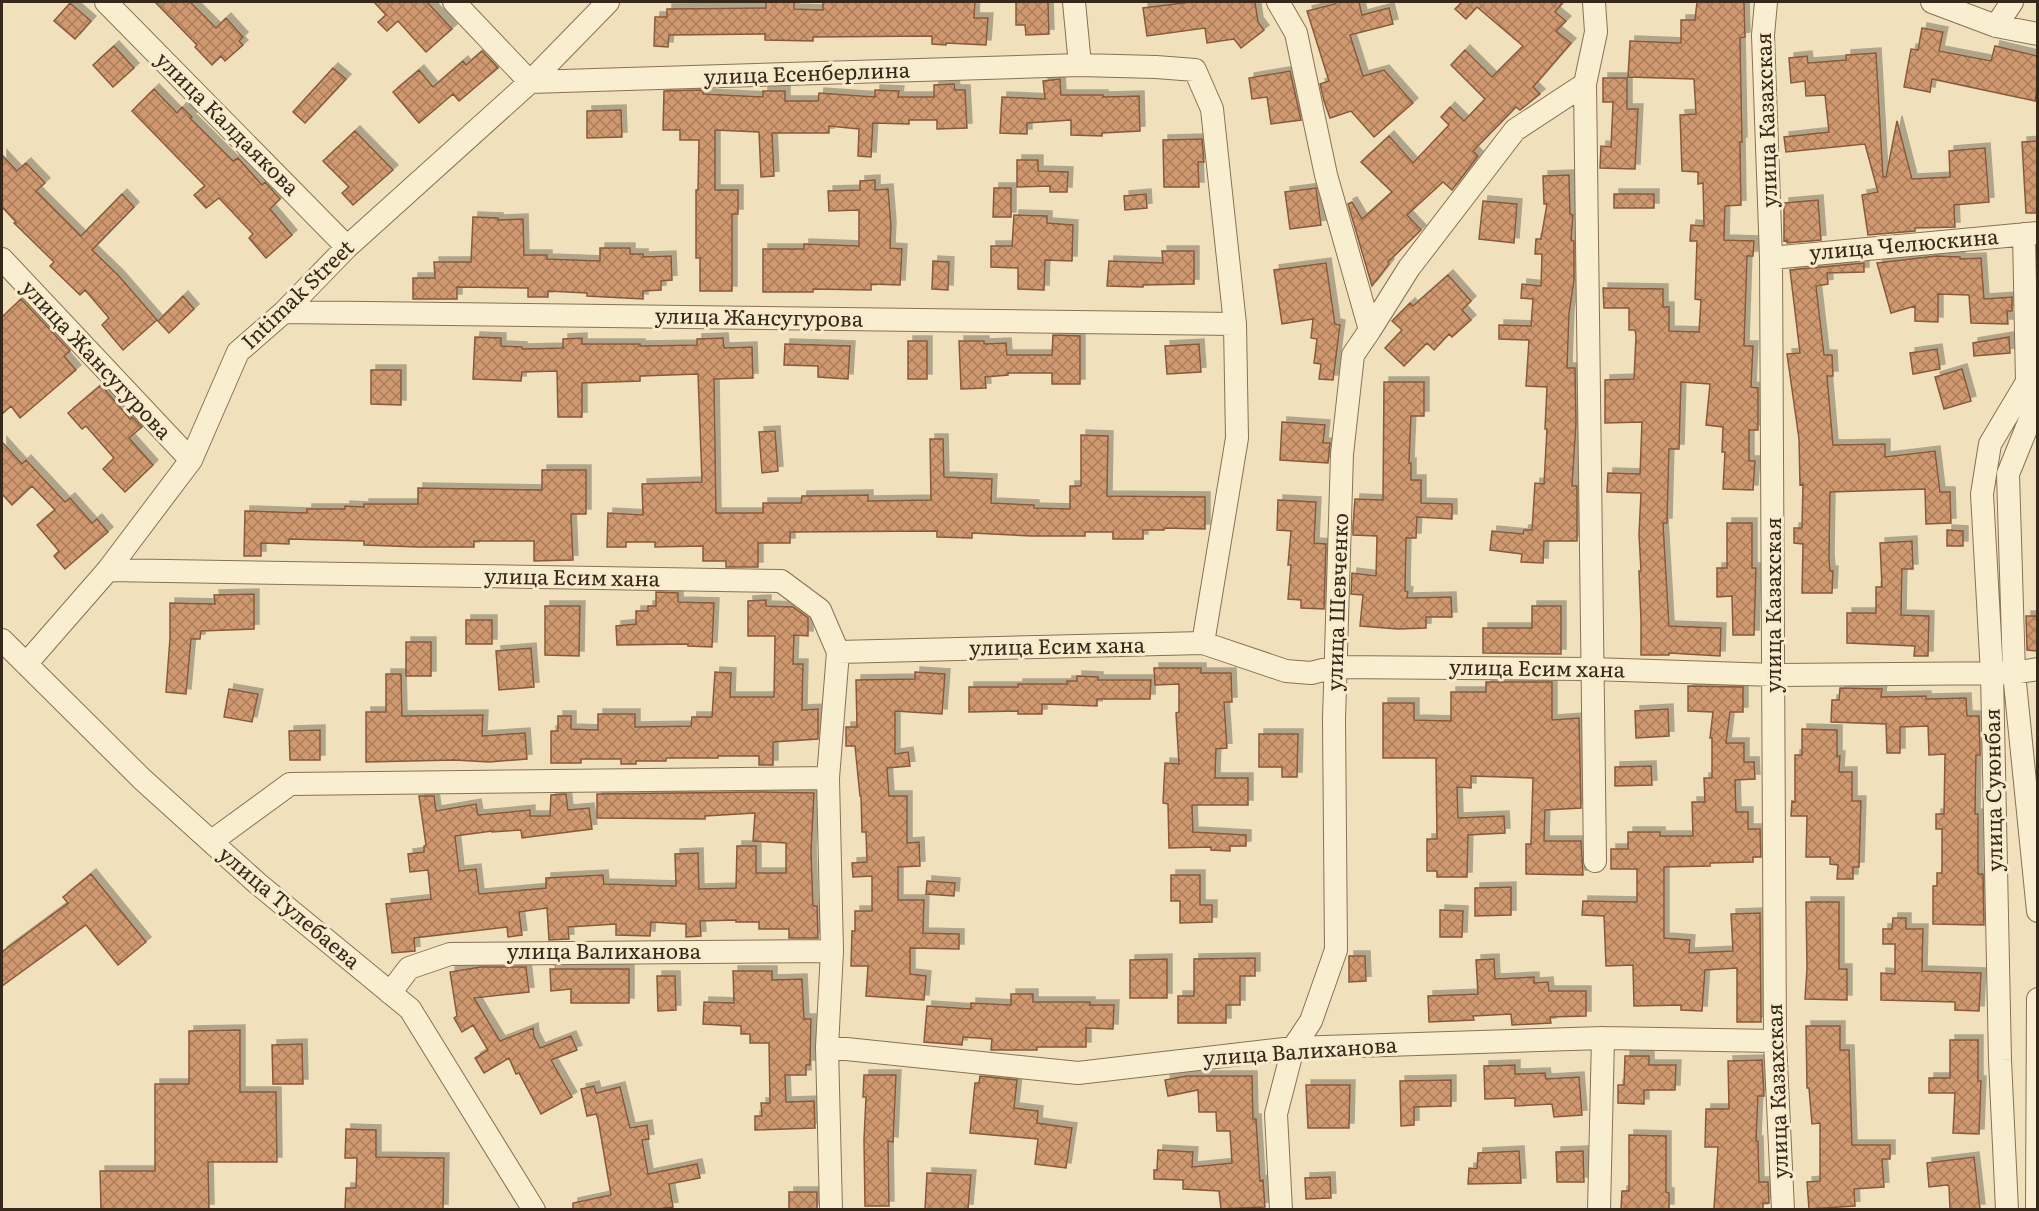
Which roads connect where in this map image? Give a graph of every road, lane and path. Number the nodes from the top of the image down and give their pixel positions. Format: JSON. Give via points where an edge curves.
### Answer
{"nodes":[{"id":1,"x":106,"y":2,"type":"edge"},
{"id":2,"x":454,"y":2,"type":"edge"},
{"id":3,"x":608,"y":2,"type":"edge"},
{"id":4,"x":1074,"y":2,"type":"edge"},
{"id":5,"x":1278,"y":2,"type":"edge"},
{"id":6,"x":1594,"y":2,"type":"edge"},
{"id":7,"x":1766,"y":2,"type":"edge"},
{"id":8,"x":1932,"y":2,"type":"edge"},
{"id":9,"x":2012,"y":2,"type":"edge"},
{"id":10,"x":1996,"y":26,"type":"junction"},
{"id":11,"x":2037,"y":34,"type":"edge"},
{"id":12,"x":1080,"y":66,"type":"junction"},
{"id":13,"x":530,"y":82,"type":"junction"},
{"id":14,"x":1585,"y":84,"type":"junction"},
{"id":15,"x":2031,"y":233,"type":"edge"},
{"id":16,"x":347,"y":247,"type":"junction"},
{"id":17,"x":1771,"y":258,"type":"junction"},
{"id":18,"x":2,"y":259,"type":"edge"},
{"id":19,"x":284,"y":312,"type":"junction"},
{"id":20,"x":1235,"y":324,"type":"junction"},
{"id":21,"x":1370,"y":330,"type":"junction"},
{"id":22,"x":2032,"y":378,"type":"edge"},
{"id":23,"x":191,"y":460,"type":"junction"},
{"id":24,"x":108,"y":570,"type":"junction"},
{"id":25,"x":1203,"y":643,"type":"junction"},
{"id":26,"x":3,"y":644,"type":"edge"},
{"id":27,"x":838,"y":652,"type":"junction"},
{"id":28,"x":26,"y":664,"type":"junction"},
{"id":29,"x":1335,"y":667,"type":"junction"},
{"id":30,"x":1592,"y":669,"type":"junction"},
{"id":31,"x":2037,"y":669,"type":"edge"},
{"id":32,"x":2014,"y":673,"type":"junction"},
{"id":33,"x":1992,"y":674,"type":"junction"},
{"id":34,"x":1775,"y":675,"type":"junction"},
{"id":35,"x":828,"y":778,"type":"junction"},
{"id":36,"x":212,"y":842,"type":"junction"},
{"id":37,"x":1595,"y":861,"type":"dead end"},
{"id":38,"x":2037,"y":911,"type":"edge"},
{"id":39,"x":832,"y":951,"type":"junction"},
{"id":40,"x":390,"y":993,"type":"junction"},
{"id":41,"x":2037,"y":999,"type":"edge"},
{"id":42,"x":2037,"y":1015,"type":"edge"},
{"id":43,"x":1603,"y":1038,"type":"junction"},
{"id":44,"x":1775,"y":1041,"type":"junction"},
{"id":45,"x":827,"y":1047,"type":"junction"},
{"id":46,"x":1293,"y":1048,"type":"junction"},
{"id":47,"x":2000,"y":1060,"type":"junction"},
{"id":48,"x":2037,"y":1065,"type":"edge"},
{"id":49,"x":534,"y":1209,"type":"edge"},
{"id":50,"x":831,"y":1209,"type":"edge"},
{"id":51,"x":1281,"y":1209,"type":"edge"},
{"id":52,"x":1599,"y":1209,"type":"edge"},
{"id":53,"x":1783,"y":1209,"type":"edge"},
{"id":54,"x":2007,"y":1209,"type":"edge"},
{"id":55,"x":2037,"y":1209,"type":"edge"}],
"edges":[{"from":1,"to":16,"type":"street","name":"улица Калдаякова"},
{"from":2,"to":13,"type":"street"},
{"from":3,"to":13,"type":"street","name":"Intimak Street"},
{"from":4,"to":12,"type":"street"},
{"from":5,"to":21,"type":"street","via":[[1296,33],[1326,176]]},
{"from":6,"to":14,"type":"street","via":[[1596,32]]},
{"from":7,"to":17,"type":"street","name":"улица Казахская","via":[[1763,35]]},
{"from":8,"to":10,"type":"street"},
{"from":9,"to":10,"type":"street"},
{"from":10,"to":11,"type":"street"},
{"from":12,"to":13,"type":"street","name":"улица Есенберлина"},
{"from":12,"to":20,"type":"street","name":"улица Есенберлина","via":[[1195,70],[1212,109]]},
{"from":13,"to":16,"type":"street","name":"Intimak Street"},
{"from":14,"to":21,"type":"street","name":"улица Шевченко","via":[[1515,130],[1409,268]]},
{"from":14,"to":30,"type":"street"},
{"from":15,"to":17,"type":"street","name":"улица Челюскина"},
{"from":15,"to":22,"type":"street"},
{"from":16,"to":19,"type":"street","name":"Intimak Street"},
{"from":17,"to":34,"type":"street","name":"улица Казахская"},
{"from":18,"to":23,"type":"street","name":"улица Жансугурова"},
{"from":19,"to":20,"type":"street","name":"улица Жансугурова"},
{"from":19,"to":23,"type":"street","name":"Intimak Street","via":[[238,352]]},
{"from":20,"to":25,"type":"street","via":[[1237,438]]},
{"from":21,"to":29,"type":"street","name":"улица Шевченко","via":[[1353,355],[1342,454]]},
{"from":22,"to":32,"type":"street","name":"улица Суюнбая","via":[[2031,417],[2008,474]]},
{"from":22,"to":33,"type":"street","name":"улица Суюнбая","via":[[1990,444],[1982,494]]},
{"from":23,"to":24,"type":"street","name":"Intimak Street"},
{"from":24,"to":27,"type":"street","name":"улица Есим хана","via":[[781,581],[820,610]]},
{"from":24,"to":28,"type":"street","name":"Intimak Street"},
{"from":25,"to":27,"type":"street","name":"улица Есим хана"},
{"from":25,"to":29,"type":"street","name":"улица Есим хана","via":[[1286,671],[1311,673]]},
{"from":26,"to":28,"type":"street","name":"улица Тулебаева"},
{"from":27,"to":35,"type":"street"},
{"from":28,"to":36,"type":"street","name":"улица Тулебаева"},
{"from":29,"to":30,"type":"street","name":"улица Есим хана"},
{"from":29,"to":46,"type":"street","name":"улица Шевченко","via":[[1336,950],[1311,1020]]},
{"from":30,"to":34,"type":"street","name":"улица Есим хана"},
{"from":30,"to":37,"type":"street"},
{"from":31,"to":32,"type":"street","name":"улица Есим хана"},
{"from":32,"to":33,"type":"street","name":"улица Есим хана"},
{"from":32,"to":38,"type":"street","name":"улица Суюнбая"},
{"from":33,"to":34,"type":"street","name":"улица Есим хана"},
{"from":33,"to":47,"type":"street","name":"улица Суюнбая"},
{"from":34,"to":44,"type":"street","name":"улица Казахская"},
{"from":35,"to":36,"type":"street","via":[[290,784]]},
{"from":35,"to":39,"type":"street"},
{"from":36,"to":40,"type":"street","name":"улица Тулебаева"},
{"from":39,"to":40,"type":"street","name":"улица Валиханова","via":[[450,954],[409,968]]},
{"from":39,"to":45,"type":"street"},
{"from":40,"to":49,"type":"street","name":"улица Тулебаева","via":[[410,1010]]},
{"from":41,"to":42,"type":"street"},
{"from":42,"to":48,"type":"street"},
{"from":43,"to":44,"type":"street","name":"улица Валиханова"},
{"from":43,"to":46,"type":"street","name":"улица Валиханова"},
{"from":43,"to":52,"type":"street"},
{"from":44,"to":53,"type":"street","name":"улица Казахская"},
{"from":45,"to":46,"type":"street","name":"улица Валиханова","via":[[1078,1073]]},
{"from":45,"to":50,"type":"street"},
{"from":46,"to":51,"type":"street","name":"улица Шевченко","via":[[1276,1114]]},
{"from":47,"to":48,"type":"street"},
{"from":47,"to":54,"type":"street","name":"улица Суюнбая"},
{"from":48,"to":55,"type":"street"}]}
